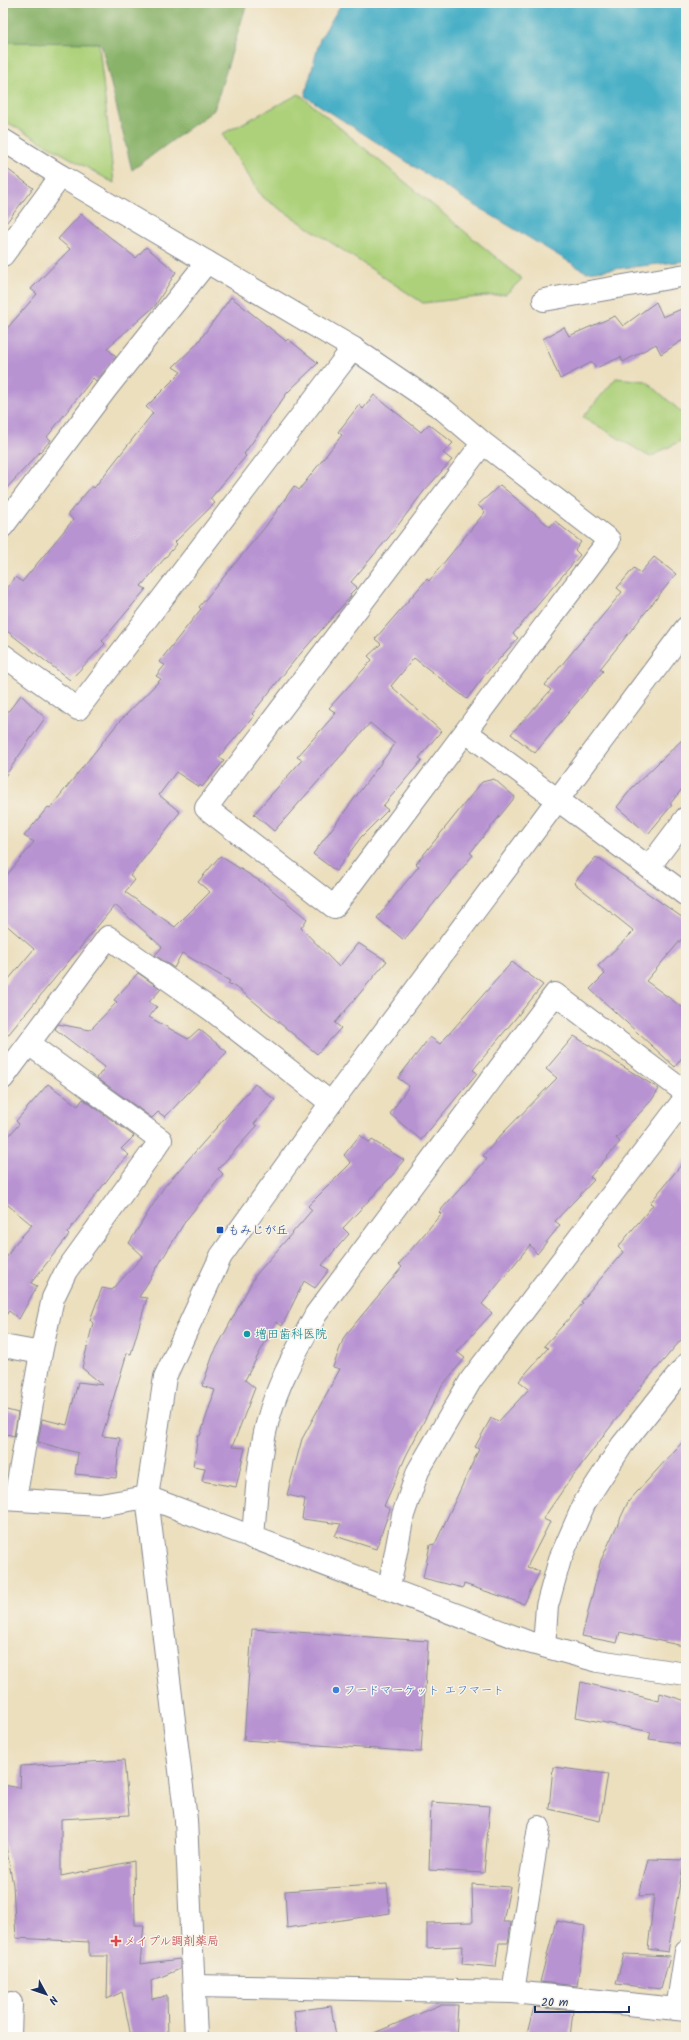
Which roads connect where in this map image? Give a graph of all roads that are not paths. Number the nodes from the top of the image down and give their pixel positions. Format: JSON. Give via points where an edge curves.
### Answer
{"nodes":[{"id":1,"x":3,"y":140,"type":"edge"},
{"id":2,"x":61,"y":176,"type":"junction"},
{"id":3,"x":3,"y":255,"type":"edge"},
{"id":4,"x":207,"y":262,"type":"junction"},
{"id":5,"x":686,"y":275,"type":"edge"},
{"id":6,"x":544,"y":300,"type":"dead end"},
{"id":7,"x":353,"y":348,"type":"junction"},
{"id":8,"x":484,"y":443,"type":"junction"},
{"id":9,"x":3,"y":526,"type":"edge"},
{"id":10,"x":686,"y":628,"type":"edge"},
{"id":11,"x":3,"y":655,"type":"edge"},
{"id":12,"x":466,"y":732,"type":"junction"},
{"id":13,"x":557,"y":799,"type":"junction"},
{"id":14,"x":686,"y":818,"type":"edge"},
{"id":15,"x":649,"y":867,"type":"junction"},
{"id":16,"x":686,"y":895,"type":"edge"},
{"id":17,"x":28,"y":1044,"type":"junction"},
{"id":18,"x":3,"y":1078,"type":"edge"},
{"id":19,"x":686,"y":1093,"type":"edge"},
{"id":20,"x":686,"y":1097,"type":"edge"},
{"id":21,"x":331,"y":1103,"type":"junction"},
{"id":22,"x":3,"y":1346,"type":"edge"},
{"id":23,"x":41,"y":1353,"type":"junction"},
{"id":24,"x":686,"y":1365,"type":"edge"},
{"id":25,"x":147,"y":1497,"type":"junction"},
{"id":26,"x":9,"y":1499,"type":"edge"},
{"id":27,"x":253,"y":1538,"type":"junction"},
{"id":28,"x":389,"y":1588,"type":"junction"},
{"id":29,"x":544,"y":1646,"type":"junction"},
{"id":30,"x":686,"y":1674,"type":"edge"},
{"id":31,"x":539,"y":1827,"type":"dead end"},
{"id":32,"x":686,"y":1950,"type":"edge"},
{"id":33,"x":194,"y":1986,"type":"junction"},
{"id":34,"x":513,"y":1992,"type":"junction"},
{"id":35,"x":11,"y":2003,"type":"dead end"},
{"id":36,"x":681,"y":2009,"type":"edge"},
{"id":37,"x":10,"y":2037,"type":"edge"},
{"id":38,"x":196,"y":2037,"type":"edge"}],
"edges":[{"from":1,"to":2,"type":"street"},
{"from":2,"to":3,"type":"street"},
{"from":2,"to":4,"type":"street"},
{"from":4,"to":7,"type":"street"},
{"from":4,"to":9,"type":"street","via":[[106,389]]},
{"from":5,"to":6,"type":"street"},
{"from":7,"to":8,"type":"street","via":[[444,410]]},
{"from":7,"to":11,"type":"street","via":[[78,709]]},
{"from":8,"to":12,"type":"street","via":[[609,540]]},
{"from":8,"to":12,"type":"street","via":[[206,808],[334,907]]},
{"from":10,"to":13,"type":"street"},
{"from":12,"to":13,"type":"street"},
{"from":13,"to":15,"type":"street"},
{"from":13,"to":21,"type":"street"},
{"from":14,"to":15,"type":"street"},
{"from":15,"to":16,"type":"street"},
{"from":17,"to":18,"type":"street"},
{"from":17,"to":21,"type":"street","via":[[108,937],[213,1011]]},
{"from":17,"to":23,"type":"street","via":[[161,1140],[66,1271],[53,1298]]},
{"from":19,"to":27,"type":"street","via":[[555,994],[316,1314],[287,1370],[268,1419],[258,1481]]},
{"from":20,"to":28,"type":"street","via":[[471,1380],[418,1472],[403,1515]]},
{"from":21,"to":25,"type":"street","via":[[221,1256],[165,1377]]},
{"from":22,"to":23,"type":"street"},
{"from":23,"to":26,"type":"street"},
{"from":24,"to":29,"type":"street","via":[[622,1445],[585,1502],[560,1559],[547,1606]]},
{"from":25,"to":26,"type":"street","via":[[100,1505]]},
{"from":25,"to":27,"type":"street"},
{"from":25,"to":33,"type":"street","via":[[186,1820]]},
{"from":27,"to":28,"type":"street"},
{"from":28,"to":29,"type":"street"},
{"from":29,"to":30,"type":"street","via":[[598,1662]]},
{"from":31,"to":34,"type":"street"},
{"from":32,"to":36,"type":"street"},
{"from":33,"to":34,"type":"street"},
{"from":33,"to":38,"type":"street"},
{"from":34,"to":36,"type":"street"},
{"from":35,"to":37,"type":"street"}]}
